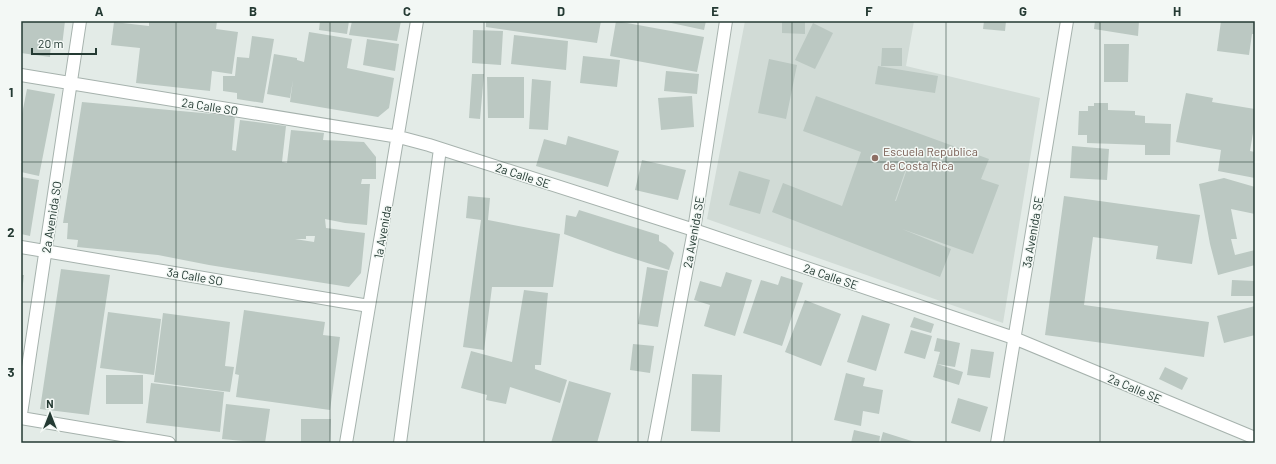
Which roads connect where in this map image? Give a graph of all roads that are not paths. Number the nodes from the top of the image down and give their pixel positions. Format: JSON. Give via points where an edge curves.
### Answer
{"nodes":[{"id":1,"x":80,"y":21,"type":"edge"},
{"id":2,"x":417,"y":21,"type":"edge"},
{"id":3,"x":726,"y":21,"type":"edge"},
{"id":4,"x":1067,"y":21,"type":"edge"},
{"id":5,"x":21,"y":75,"type":"edge"},
{"id":6,"x":71,"y":83,"type":"junction"},
{"id":7,"x":399,"y":137,"type":"junction"},
{"id":8,"x":440,"y":149,"type":"junction"},
{"id":9,"x":694,"y":230,"type":"junction"},
{"id":10,"x":21,"y":247,"type":"edge"},
{"id":11,"x":46,"y":251,"type":"junction"},
{"id":12,"x":369,"y":306,"type":"junction"},
{"id":13,"x":1014,"y":338,"type":"junction"},
{"id":14,"x":21,"y":414,"type":"edge"},
{"id":15,"x":21,"y":418,"type":"edge"},
{"id":16,"x":1255,"y":438,"type":"edge"},
{"id":17,"x":169,"y":443,"type":"edge"},
{"id":18,"x":346,"y":443,"type":"edge"},
{"id":19,"x":400,"y":443,"type":"edge"},
{"id":20,"x":654,"y":443,"type":"edge"},
{"id":21,"x":997,"y":443,"type":"edge"}],
"edges":[{"from":1,"to":6,"type":"street","name":"2a Avenida SO"},
{"from":2,"to":7,"type":"street","name":"1a Avenida"},
{"from":3,"to":9,"type":"street","name":"2a Avenida SE"},
{"from":4,"to":13,"type":"street","name":"3a Avenida SE"},
{"from":5,"to":6,"type":"street","name":"2a Calle SO"},
{"from":6,"to":7,"type":"street","name":"2a Calle SO"},
{"from":6,"to":11,"type":"street","name":"2a Avenida SO"},
{"from":7,"to":8,"type":"street","name":"2a Calle SE"},
{"from":7,"to":12,"type":"street","name":"1a Avenida"},
{"from":8,"to":9,"type":"street","name":"2a Calle SE"},
{"from":8,"to":19,"type":"street"},
{"from":9,"to":13,"type":"street","name":"2a Calle SE"},
{"from":9,"to":20,"type":"street","name":"2a Avenida SE"},
{"from":10,"to":11,"type":"street","name":"3a Calle SO"},
{"from":11,"to":12,"type":"street","name":"3a Calle SO"},
{"from":11,"to":14,"type":"street","name":"2a Avenida SO"},
{"from":12,"to":18,"type":"street","name":"1a Avenida"},
{"from":13,"to":16,"type":"street","name":"2a Calle SE"},
{"from":13,"to":21,"type":"street","name":"3a Avenida SE"},
{"from":15,"to":17,"type":"street"}]}
